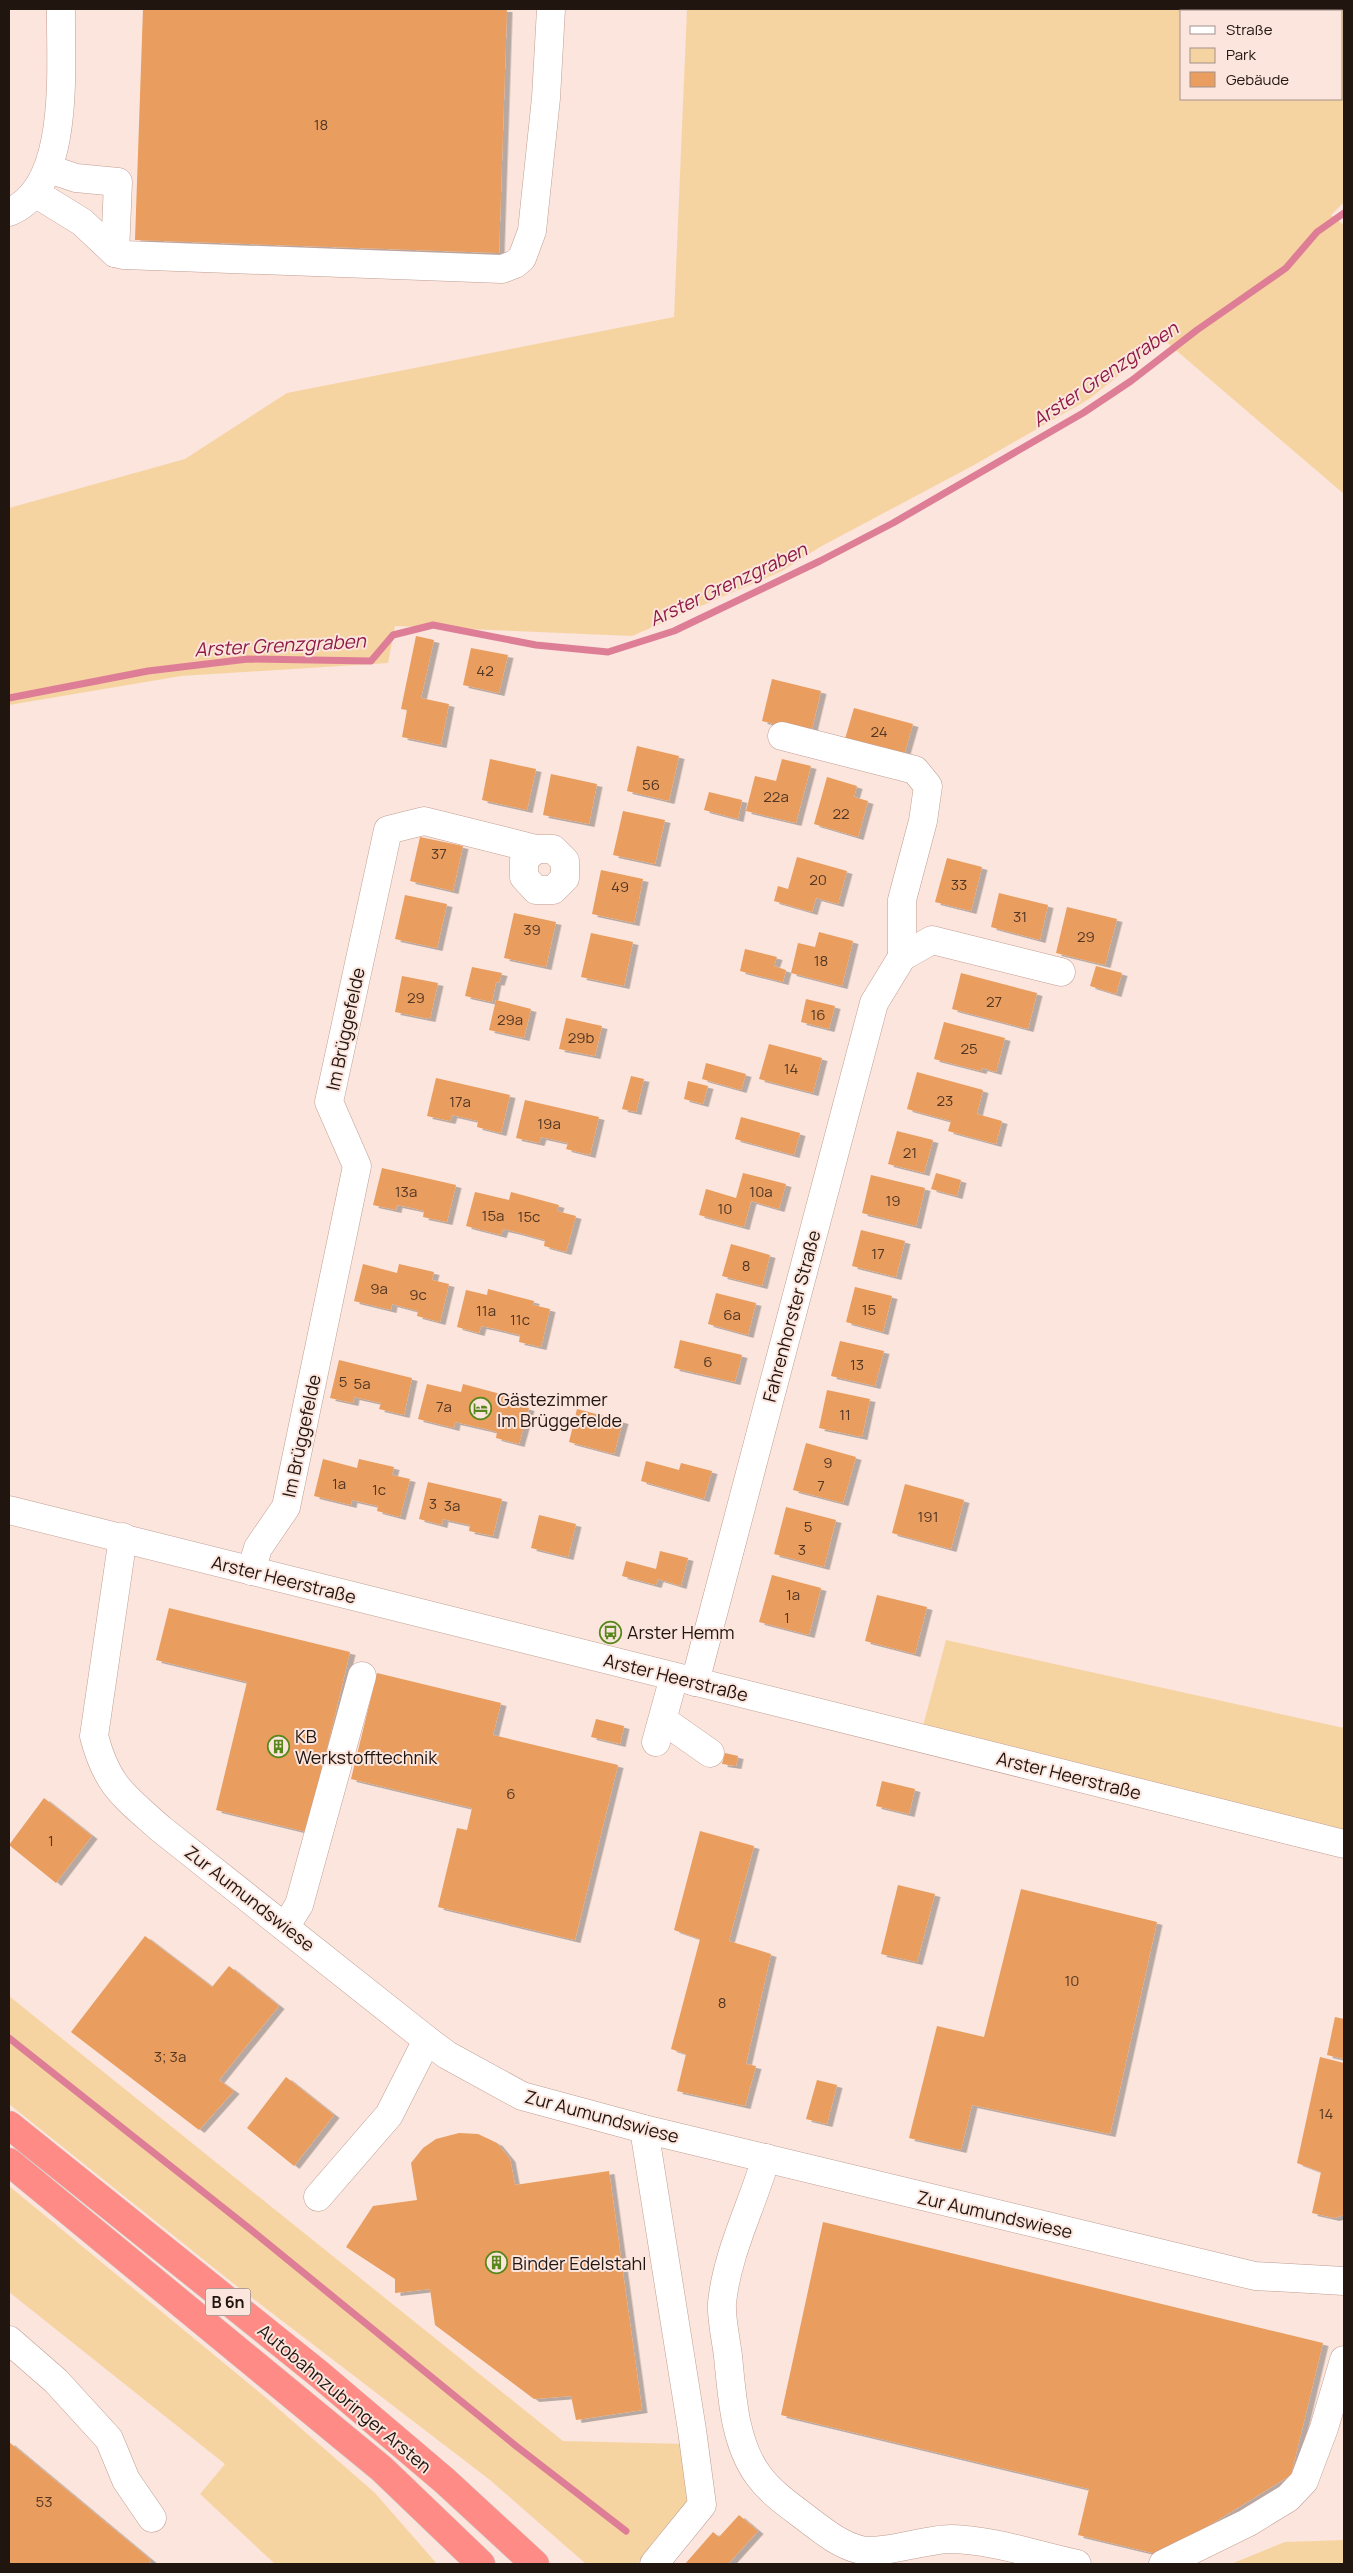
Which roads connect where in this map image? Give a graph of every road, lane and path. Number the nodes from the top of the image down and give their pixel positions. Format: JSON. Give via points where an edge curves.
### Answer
{"nodes":[{"id":1,"x":61,"y":9,"type":"edge"},
{"id":2,"x":551,"y":9,"type":"edge"},
{"id":3,"x":48,"y":169,"type":"junction"},
{"id":4,"x":35,"y":193,"type":"junction"},
{"id":5,"x":9,"y":212,"type":"edge"},
{"id":6,"x":115,"y":253,"type":"junction"},
{"id":7,"x":782,"y":736,"type":"dead end"},
{"id":8,"x":536,"y":849,"type":"dead end"},
{"id":9,"x":902,"y":957,"type":"junction"},
{"id":10,"x":1060,"y":972,"type":"dead end"},
{"id":11,"x":9,"y":1510,"type":"edge"},
{"id":12,"x":123,"y":1537,"type":"junction"},
{"id":13,"x":251,"y":1571,"type":"junction"},
{"id":14,"x":362,"y":1676,"type":"dead end"},
{"id":15,"x":684,"y":1679,"type":"junction"},
{"id":16,"x":710,"y":1753,"type":"dead end"},
{"id":17,"x":1344,"y":1844,"type":"edge"},
{"id":18,"x":285,"y":1927,"type":"junction"},
{"id":19,"x":427,"y":2040,"type":"junction"},
{"id":20,"x":9,"y":2125,"type":"edge"},
{"id":21,"x":644,"y":2129,"type":"junction"},
{"id":22,"x":766,"y":2158,"type":"junction"},
{"id":23,"x":9,"y":2162,"type":"edge"},
{"id":24,"x":318,"y":2197,"type":"dead end"},
{"id":25,"x":1344,"y":2282,"type":"edge"},
{"id":26,"x":9,"y":2340,"type":"edge"},
{"id":27,"x":1344,"y":2360,"type":"edge"},
{"id":28,"x":152,"y":2518,"type":"dead end"},
{"id":29,"x":481,"y":2564,"type":"edge"},
{"id":30,"x":535,"y":2564,"type":"edge"},
{"id":31,"x":654,"y":2564,"type":"edge"},
{"id":32,"x":1077,"y":2564,"type":"edge"},
{"id":33,"x":1163,"y":2564,"type":"edge"}],
"edges":[{"from":1,"to":3,"type":"street","via":[[58,126]]},
{"from":2,"to":6,"type":"street","via":[[546,98],[532,231],[522,258],[515,264],[502,269]]},
{"from":3,"to":4,"type":"street"},
{"from":3,"to":6,"type":"street","via":[[76,178],[118,182]]},
{"from":4,"to":5,"type":"street"},
{"from":4,"to":6,"type":"street","via":[[82,222]]},
{"from":7,"to":9,"type":"street","via":[[915,770],[928,786],[923,821],[902,900]]},
{"from":8,"to":13,"type":"street","name":"Im Brüggefelde","via":[[424,821],[388,830],[329,1102],[357,1166],[286,1507],[258,1548]]},
{"from":9,"to":10,"type":"street","via":[[932,940]]},
{"from":9,"to":15,"type":"street","name":"Fahrenhorster Straße","via":[[874,1003]]},
{"from":11,"to":12,"type":"street","name":"Arster Heerstraße"},
{"from":12,"to":13,"type":"street","name":"Arster Heerstraße"},
{"from":12,"to":18,"type":"street","name":"Zur Aumundswiese","via":[[94,1736],[101,1761],[118,1791]]},
{"from":13,"to":15,"type":"street","name":"Arster Heerstraße"},
{"from":14,"to":18,"type":"street","via":[[299,1905]]},
{"from":15,"to":16,"type":"street","name":"Fahrenhorster Straße","via":[[660,1731]]},
{"from":15,"to":17,"type":"street","name":"Arster Heerstraße"},
{"from":18,"to":19,"type":"street","name":"Zur Aumundswiese"},
{"from":19,"to":21,"type":"street","name":"Zur Aumundswiese","via":[[522,2096]]},
{"from":19,"to":24,"type":"street","via":[[389,2116]]},
{"from":20,"to":30,"type":"highway","name":"Autobahnzubringer Arsten","number":"B 6n","via":[[319,2374],[445,2481]]},
{"from":21,"to":22,"type":"street","name":"Zur Aumundswiese"},
{"from":21,"to":31,"type":"street","via":[[702,2505]]},
{"from":22,"to":25,"type":"street","name":"Zur Aumundswiese","via":[[1255,2276]]},
{"from":22,"to":32,"type":"street","via":[[735,2248],[722,2304],[738,2427],[745,2453],[758,2475],[779,2498],[823,2531],[844,2544],[863,2550],[952,2539]]},
{"from":23,"to":29,"type":"highway","name":"Autobahnzubringer Arsten","number":"B 6n","via":[[382,2469]]},
{"from":26,"to":28,"type":"street","via":[[56,2381],[109,2439],[126,2480]]},
{"from":27,"to":33,"type":"street","via":[[1304,2481],[1288,2498],[1247,2523]]}]}
